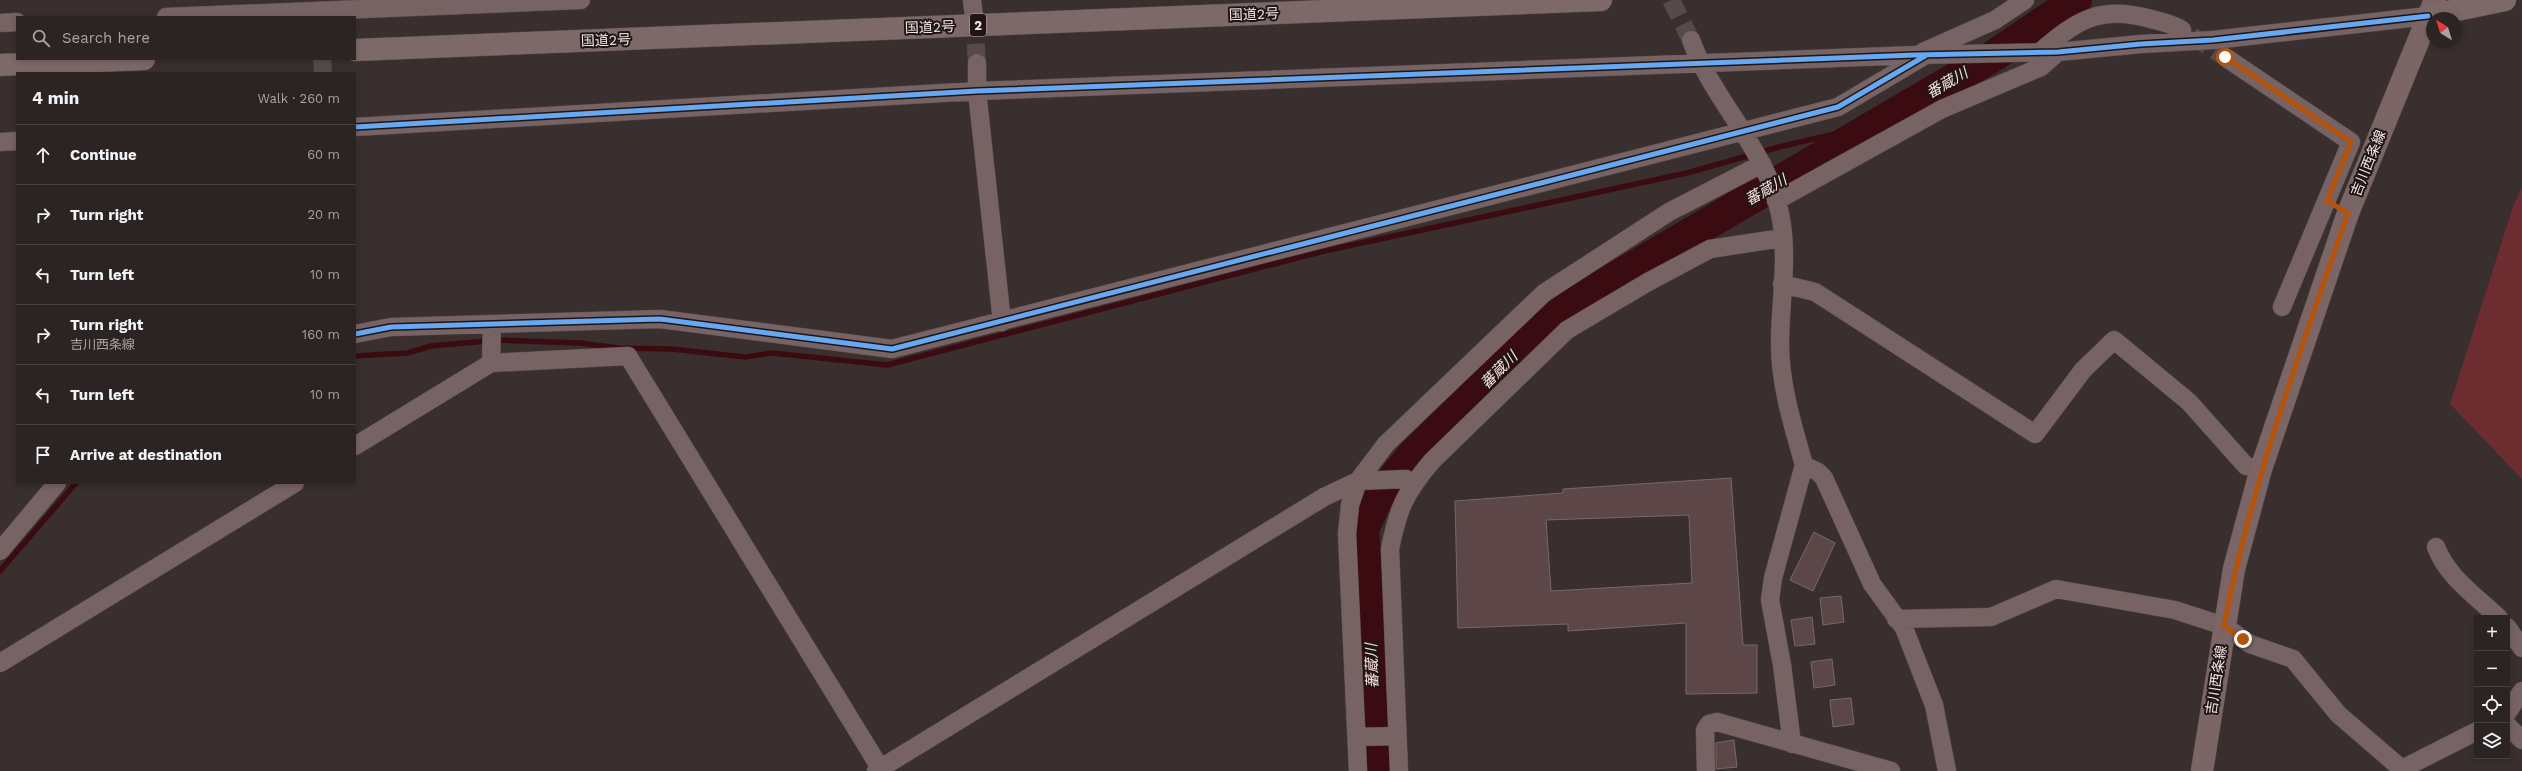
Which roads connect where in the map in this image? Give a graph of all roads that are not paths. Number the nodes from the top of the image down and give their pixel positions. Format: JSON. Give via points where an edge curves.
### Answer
{"nodes":[{"id":1,"x":581,"y":0,"type":"edge"},
{"id":2,"x":1601,"y":0,"type":"edge"},
{"id":3,"x":2025,"y":0,"type":"edge"},
{"id":4,"x":2505,"y":0,"type":"edge"},
{"id":5,"x":2117,"y":5,"type":"edge"},
{"id":6,"x":2431,"y":8,"type":"edge"},
{"id":7,"x":320,"y":9,"type":"edge"},
{"id":8,"x":185,"y":16,"type":"edge"},
{"id":9,"x":16,"y":22,"type":"edge"},
{"id":10,"x":0,"y":23,"type":"edge"},
{"id":11,"x":2182,"y":30,"type":"tunnel mouth"},
{"id":12,"x":1691,"y":40,"type":"tunnel mouth"},
{"id":13,"x":356,"y":50,"type":"edge"},
{"id":14,"x":2040,"y":52,"type":"junction"},
{"id":15,"x":2058,"y":52,"type":"junction"},
{"id":16,"x":1921,"y":55,"type":"junction"},
{"id":17,"x":2225,"y":57,"type":"tunnel mouth"},
{"id":18,"x":120,"y":60,"type":"edge"},
{"id":19,"x":977,"y":63,"type":"tunnel mouth"},
{"id":20,"x":1699,"y":64,"type":"junction"},
{"id":21,"x":0,"y":65,"type":"edge"},
{"id":22,"x":977,"y":91,"type":"junction"},
{"id":23,"x":356,"y":127,"type":"edge"},
{"id":24,"x":1740,"y":131,"type":"junction"},
{"id":25,"x":16,"y":141,"type":"edge"},
{"id":26,"x":0,"y":142,"type":"edge"},
{"id":27,"x":1761,"y":164,"type":"junction"},
{"id":28,"x":1776,"y":198,"type":"junction"},
{"id":29,"x":2327,"y":201,"type":"junction"},
{"id":30,"x":2348,"y":213,"type":"junction"},
{"id":31,"x":1783,"y":238,"type":"junction"},
{"id":32,"x":1782,"y":284,"type":"junction"},
{"id":33,"x":2282,"y":307,"type":"dead end"},
{"id":34,"x":1002,"y":322,"type":"junction"},
{"id":35,"x":492,"y":324,"type":"junction"},
{"id":36,"x":356,"y":334,"type":"edge"},
{"id":37,"x":491,"y":363,"type":"junction"},
{"id":38,"x":356,"y":445,"type":"edge"},
{"id":39,"x":1804,"y":465,"type":"junction"},
{"id":40,"x":2261,"y":469,"type":"junction"},
{"id":41,"x":1359,"y":480,"type":"junction"},
{"id":42,"x":1409,"y":481,"type":"junction"},
{"id":43,"x":56,"y":484,"type":"edge"},
{"id":44,"x":293,"y":484,"type":"edge"},
{"id":45,"x":2436,"y":547,"type":"dead end"},
{"id":46,"x":0,"y":551,"type":"edge"},
{"id":47,"x":2496,"y":615,"type":"edge"},
{"id":48,"x":1896,"y":619,"type":"junction"},
{"id":49,"x":2224,"y":626,"type":"junction"},
{"id":50,"x":2510,"y":631,"type":"edge"},
{"id":51,"x":2522,"y":648,"type":"edge"},
{"id":52,"x":0,"y":663,"type":"edge"},
{"id":53,"x":2522,"y":691,"type":"edge"},
{"id":54,"x":2510,"y":709,"type":"edge"},
{"id":55,"x":2510,"y":728,"type":"edge"},
{"id":56,"x":2474,"y":733,"type":"edge"},
{"id":57,"x":1394,"y":736,"type":"junction"},
{"id":58,"x":1358,"y":737,"type":"junction"},
{"id":59,"x":2522,"y":740,"type":"edge"},
{"id":60,"x":1792,"y":744,"type":"junction"},
{"id":61,"x":880,"y":770,"type":"edge"},
{"id":62,"x":2403,"y":770,"type":"edge"},
{"id":63,"x":1358,"y":771,"type":"edge"},
{"id":64,"x":1399,"y":771,"type":"edge"},
{"id":65,"x":1706,"y":771,"type":"edge"},
{"id":66,"x":1890,"y":771,"type":"edge"},
{"id":67,"x":1947,"y":771,"type":"edge"},
{"id":68,"x":2202,"y":771,"type":"edge"}],
"edges":[{"from":1,"to":7,"type":"street"},
{"from":2,"to":13,"type":"highway","name":"国道2号","number":"2"},
{"from":3,"to":16,"type":"street","via":[[1995,20]]},
{"from":4,"to":6,"type":"highway"},
{"from":5,"to":11,"type":"street"},
{"from":5,"to":14,"type":"street","via":[[2063,32]]},
{"from":6,"to":15,"type":"street","via":[[2214,40]]},
{"from":6,"to":30,"type":"main road","name":"吉川西条線"},
{"from":7,"to":8,"type":"street"},
{"from":9,"to":10,"type":"street"},
{"from":12,"to":20,"type":"street"},
{"from":14,"to":15,"type":"street"},
{"from":14,"to":16,"type":"street"},
{"from":15,"to":28,"type":"street","via":[[2041,67],[1942,109]]},
{"from":16,"to":20,"type":"street"},
{"from":16,"to":24,"type":"street","via":[[1838,107]]},
{"from":17,"to":29,"type":"street","via":[[2351,142]]},
{"from":18,"to":21,"type":"highway"},
{"from":19,"to":22,"type":"street"},
{"from":20,"to":22,"type":"street"},
{"from":20,"to":24,"type":"street"},
{"from":22,"to":23,"type":"street"},
{"from":22,"to":34,"type":"street"},
{"from":24,"to":27,"type":"street"},
{"from":24,"to":34,"type":"street"},
{"from":25,"to":26,"type":"street"},
{"from":27,"to":28,"type":"street"},
{"from":27,"to":41,"type":"street","via":[[1669,212],[1544,293],[1386,444]]},
{"from":28,"to":31,"type":"street"},
{"from":29,"to":30,"type":"street"},
{"from":29,"to":33,"type":"street"},
{"from":30,"to":40,"type":"main road","name":"吉川西条線"},
{"from":31,"to":32,"type":"street"},
{"from":31,"to":42,"type":"street","via":[[1710,249],[1567,330]]},
{"from":32,"to":39,"type":"street","via":[[1780,345],[1783,378]]},
{"from":32,"to":40,"type":"street","via":[[1815,292],[2035,434],[2083,370],[2114,340],[2189,402],[2246,466]]},
{"from":34,"to":35,"type":"street","via":[[892,349],[660,320]]},
{"from":35,"to":36,"type":"street","via":[[391,327]]},
{"from":35,"to":37,"type":"street"},
{"from":37,"to":38,"type":"street"},
{"from":37,"to":61,"type":"street","via":[[628,356]]},
{"from":39,"to":48,"type":"street","via":[[1824,478],[1872,584]]},
{"from":39,"to":60,"type":"street","via":[[1770,595]]},
{"from":40,"to":49,"type":"main road","name":"吉川西条線","via":[[2234,569]]},
{"from":41,"to":42,"type":"street"},
{"from":41,"to":58,"type":"street","via":[[1350,505],[1347,534]]},
{"from":41,"to":61,"type":"street","via":[[1324,497]]},
{"from":42,"to":57,"type":"street","via":[[1396,516],[1390,550]]},
{"from":43,"to":46,"type":"street"},
{"from":44,"to":52,"type":"street"},
{"from":45,"to":47,"type":"street","via":[[2442,562],[2454,578]]},
{"from":48,"to":49,"type":"street","via":[[1990,617],[2056,589],[2175,610]]},
{"from":48,"to":67,"type":"street","via":[[1904,628],[1934,705]]},
{"from":49,"to":62,"type":"street","via":[[2250,644],[2293,659],[2338,714]]},
{"from":49,"to":68,"type":"main road","name":"吉川西条線"},
{"from":50,"to":51,"type":"street"},
{"from":53,"to":54,"type":"street"},
{"from":55,"to":59,"type":"street"},
{"from":56,"to":62,"type":"street"},
{"from":57,"to":58,"type":"street"},
{"from":57,"to":64,"type":"street"},
{"from":58,"to":63,"type":"street"},
{"from":60,"to":65,"type":"street","via":[[1725,723],[1709,724],[1705,730]]},
{"from":60,"to":66,"type":"street"}]}
